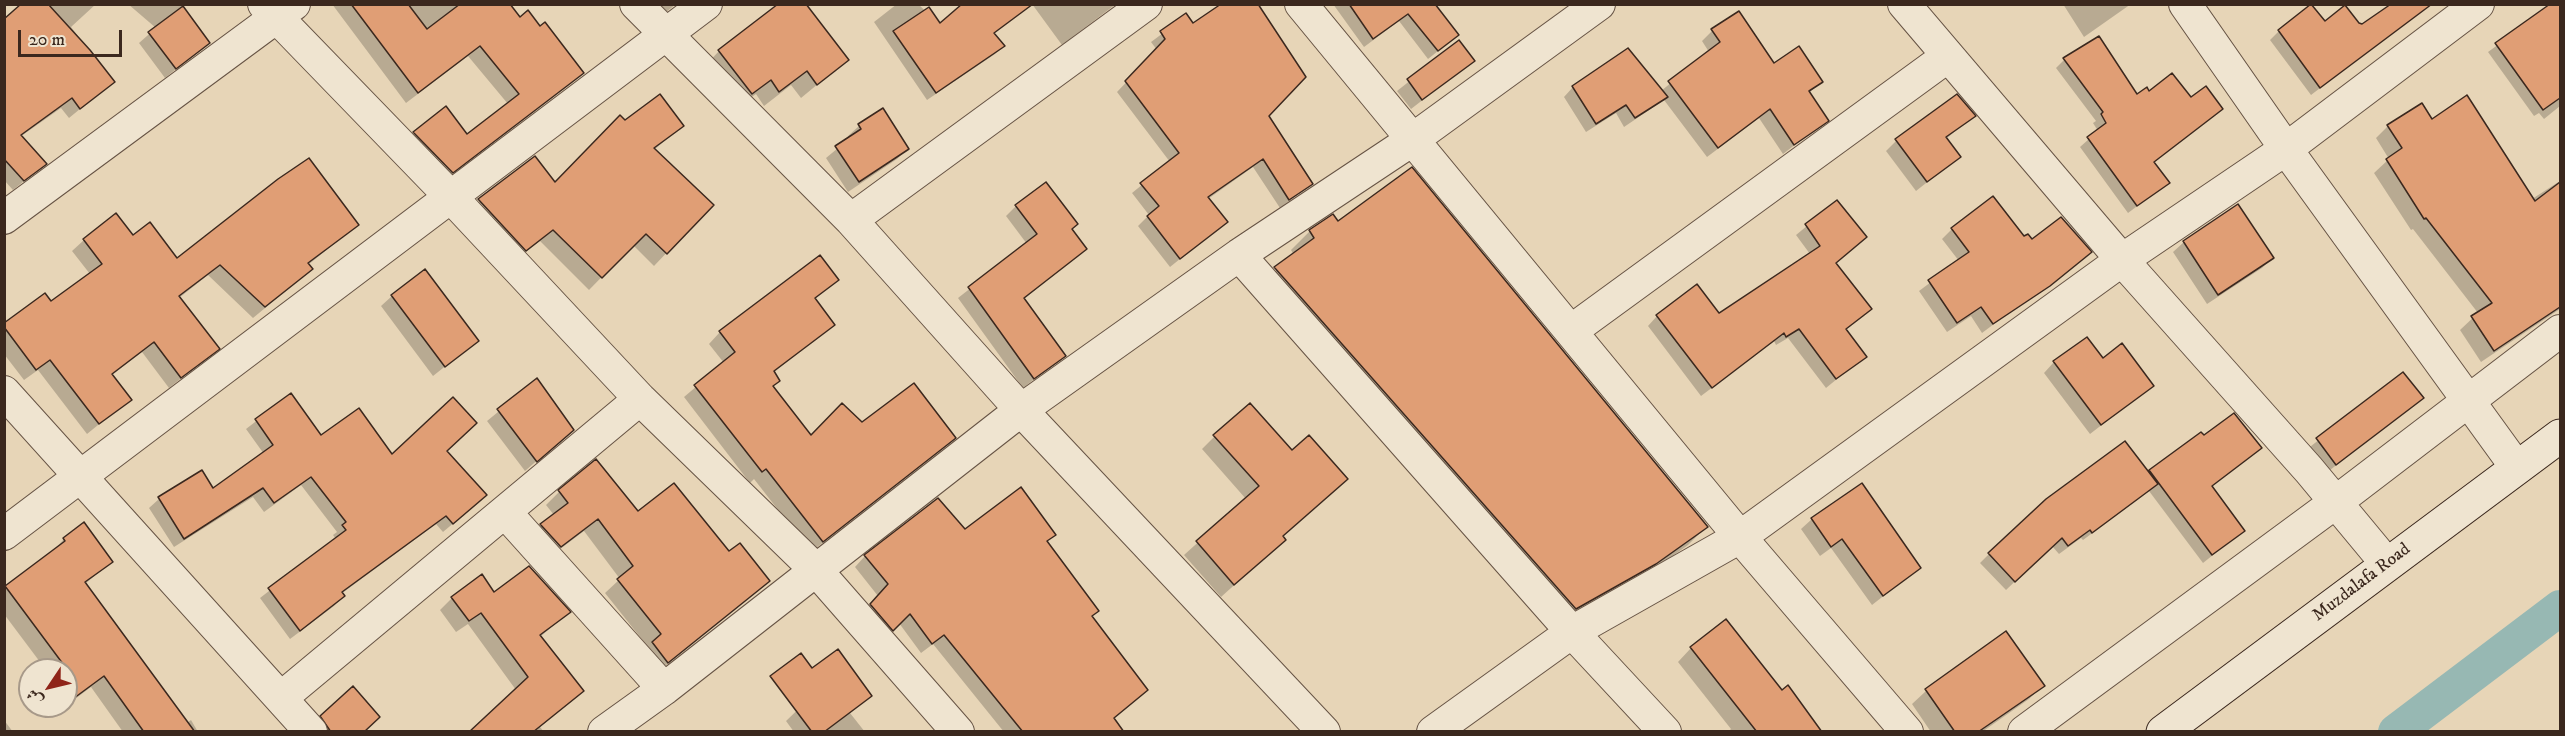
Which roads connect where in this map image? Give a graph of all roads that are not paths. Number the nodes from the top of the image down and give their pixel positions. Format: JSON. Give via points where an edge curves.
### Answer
{"nodes":[{"id":1,"x":636,"y":4,"type":"edge"},
{"id":2,"x":706,"y":4,"type":"edge"},
{"id":3,"x":1146,"y":4,"type":"edge"},
{"id":4,"x":1301,"y":4,"type":"edge"},
{"id":5,"x":1599,"y":4,"type":"edge"},
{"id":6,"x":1904,"y":4,"type":"edge"},
{"id":7,"x":2185,"y":4,"type":"edge"},
{"id":8,"x":2478,"y":4,"type":"edge"},
{"id":9,"x":278,"y":9,"type":"edge"},
{"id":10,"x":664,"y":35,"type":"junction"},
{"id":11,"x":1948,"y":56,"type":"junction"},
{"id":12,"x":1412,"y":140,"type":"junction"},
{"id":13,"x":2286,"y":149,"type":"junction"},
{"id":14,"x":451,"y":197,"type":"junction"},
{"id":15,"x":4,"y":218,"type":"edge"},
{"id":16,"x":851,"y":220,"type":"junction"},
{"id":17,"x":1239,"y":255,"type":"junction"},
{"id":18,"x":2122,"y":260,"type":"junction"},
{"id":19,"x":1571,"y":331,"type":"junction"},
{"id":20,"x":2560,"y":331,"type":"edge"},
{"id":21,"x":4,"y":392,"type":"edge"},
{"id":22,"x":640,"y":399,"type":"junction"},
{"id":23,"x":2467,"y":400,"type":"junction"},
{"id":24,"x":1021,"y":410,"type":"junction"},
{"id":25,"x":2560,"y":436,"type":"edge"},
{"id":26,"x":2517,"y":468,"type":"junction"},
{"id":27,"x":81,"y":476,"type":"junction"},
{"id":28,"x":2336,"y":502,"type":"junction"},
{"id":29,"x":505,"y":512,"type":"junction"},
{"id":30,"x":4,"y":534,"type":"edge"},
{"id":31,"x":1740,"y":537,"type":"junction"},
{"id":32,"x":2387,"y":564,"type":"junction"},
{"id":33,"x":816,"y":570,"type":"junction"},
{"id":34,"x":1572,"y":632,"type":"junction"},
{"id":35,"x":664,"y":689,"type":"junction"},
{"id":36,"x":281,"y":698,"type":"junction"},
{"id":37,"x":311,"y":732,"type":"edge"},
{"id":38,"x":604,"y":732,"type":"edge"},
{"id":39,"x":958,"y":732,"type":"edge"},
{"id":40,"x":1324,"y":732,"type":"edge"},
{"id":41,"x":1433,"y":732,"type":"edge"},
{"id":42,"x":1665,"y":732,"type":"edge"},
{"id":43,"x":1907,"y":732,"type":"edge"},
{"id":44,"x":2024,"y":732,"type":"edge"},
{"id":45,"x":2163,"y":732,"type":"edge"}],
"edges":[{"from":1,"to":10,"type":"street"},
{"from":2,"to":10,"type":"street"},
{"from":3,"to":16,"type":"street"},
{"from":4,"to":12,"type":"street"},
{"from":5,"to":12,"type":"street"},
{"from":6,"to":11,"type":"street"},
{"from":7,"to":13,"type":"street"},
{"from":8,"to":13,"type":"street"},
{"from":9,"to":14,"type":"street"},
{"from":9,"to":15,"type":"street"},
{"from":10,"to":14,"type":"street"},
{"from":10,"to":16,"type":"street"},
{"from":11,"to":18,"type":"street"},
{"from":11,"to":19,"type":"street"},
{"from":12,"to":17,"type":"street"},
{"from":12,"to":19,"type":"street"},
{"from":13,"to":18,"type":"street"},
{"from":13,"to":23,"type":"street"},
{"from":14,"to":22,"type":"street"},
{"from":14,"to":27,"type":"street"},
{"from":16,"to":24,"type":"street"},
{"from":17,"to":24,"type":"street"},
{"from":17,"to":34,"type":"street"},
{"from":18,"to":28,"type":"street"},
{"from":18,"to":31,"type":"street"},
{"from":19,"to":31,"type":"street"},
{"from":20,"to":23,"type":"street"},
{"from":21,"to":27,"type":"street"},
{"from":22,"to":29,"type":"street"},
{"from":22,"to":33,"type":"street"},
{"from":23,"to":26,"type":"street"},
{"from":23,"to":28,"type":"street"},
{"from":24,"to":33,"type":"street"},
{"from":24,"to":40,"type":"street"},
{"from":25,"to":26,"type":"street","name":"Muzdalafa Road"},
{"from":26,"to":32,"type":"street","name":"Muzdalafa Road"},
{"from":27,"to":30,"type":"street"},
{"from":27,"to":36,"type":"street"},
{"from":28,"to":32,"type":"street"},
{"from":28,"to":44,"type":"street"},
{"from":29,"to":35,"type":"street"},
{"from":29,"to":36,"type":"street"},
{"from":31,"to":34,"type":"street"},
{"from":31,"to":43,"type":"street"},
{"from":32,"to":45,"type":"street","name":"Muzdalafa Road"},
{"from":33,"to":35,"type":"street"},
{"from":33,"to":39,"type":"street"},
{"from":34,"to":41,"type":"street"},
{"from":34,"to":42,"type":"street"},
{"from":35,"to":38,"type":"street"},
{"from":36,"to":37,"type":"street"}]}
